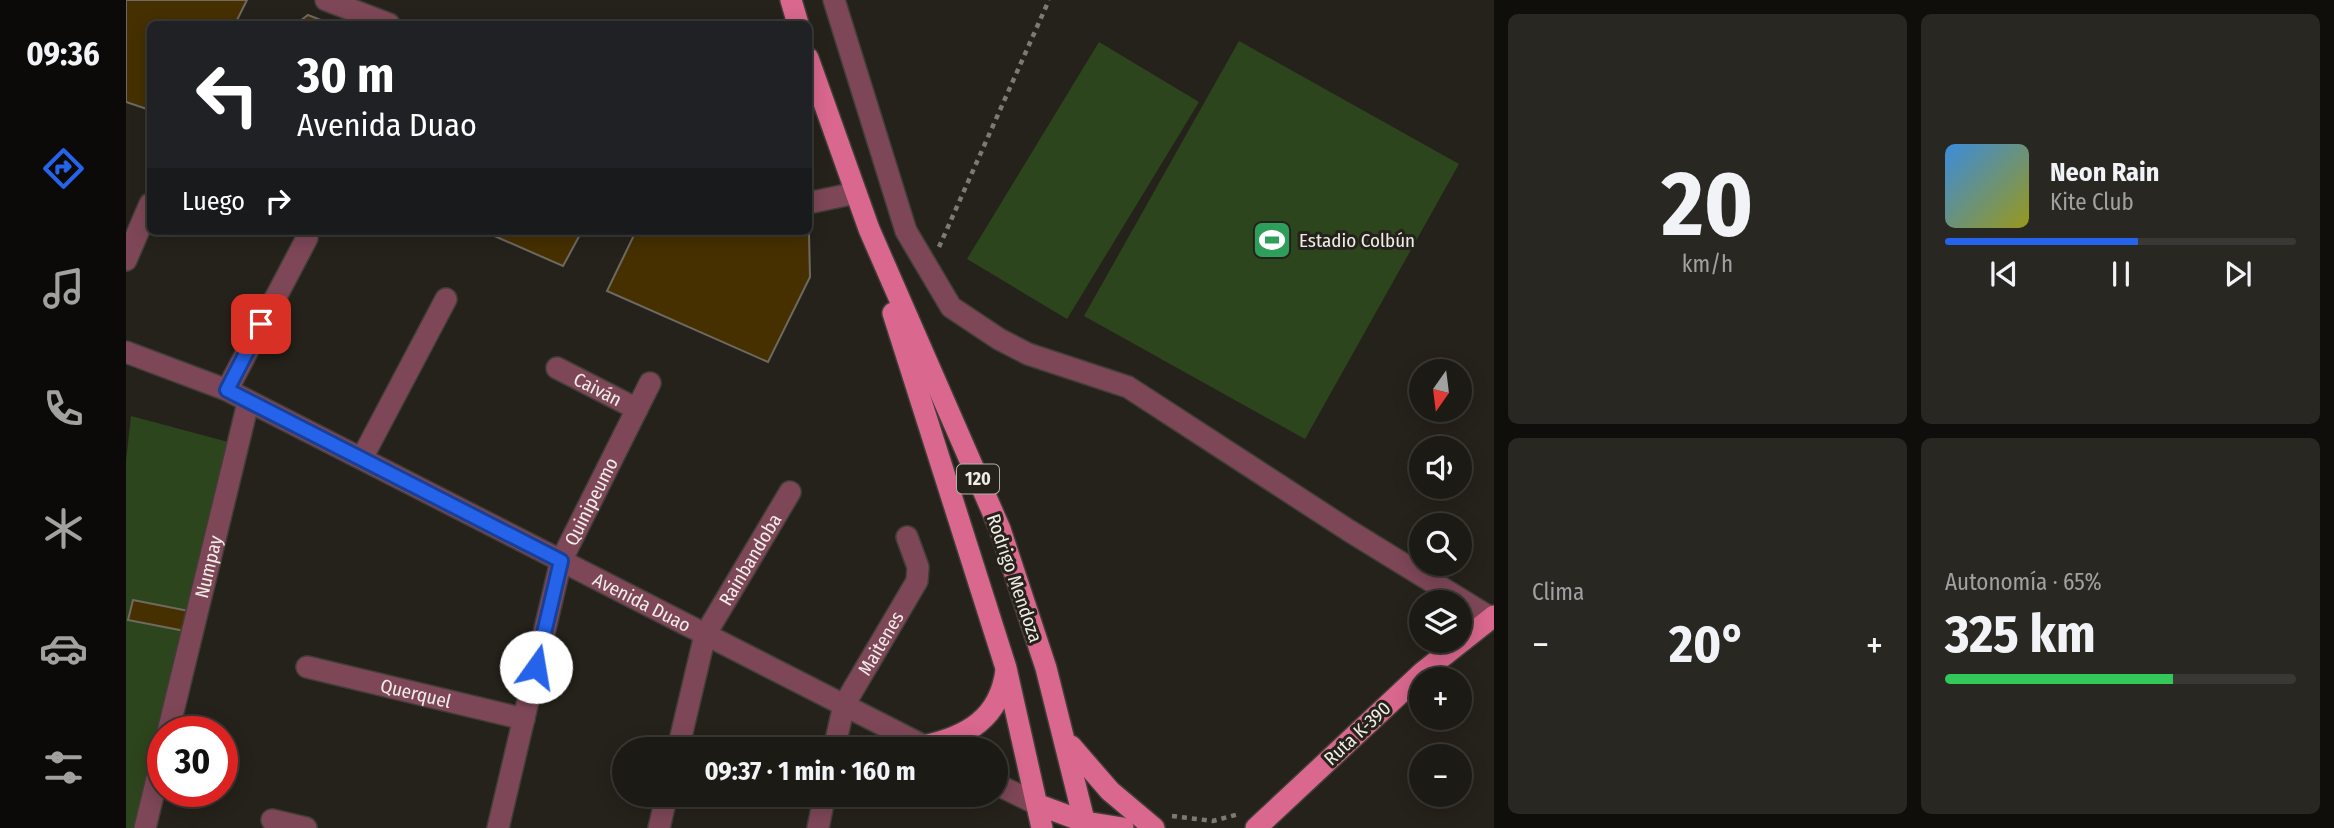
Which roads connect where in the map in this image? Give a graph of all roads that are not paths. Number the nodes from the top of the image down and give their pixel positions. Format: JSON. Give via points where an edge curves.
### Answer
{"nodes":[{"id":1,"x":326,"y":0,"type":"edge"},
{"id":2,"x":791,"y":0,"type":"edge"},
{"id":3,"x":834,"y":0,"type":"edge"},
{"id":4,"x":381,"y":21,"type":"edge"},
{"id":5,"x":797,"y":21,"type":"edge"},
{"id":6,"x":812,"y":69,"type":"edge"},
{"id":7,"x":856,"y":193,"type":"junction"},
{"id":8,"x":812,"y":203,"type":"edge"},
{"id":9,"x":147,"y":211,"type":"edge"},
{"id":10,"x":869,"y":229,"type":"junction"},
{"id":11,"x":307,"y":238,"type":"dead end"},
{"id":12,"x":126,"y":260,"type":"edge"},
{"id":13,"x":446,"y":299,"type":"dead end"},
{"id":14,"x":126,"y":352,"type":"edge"},
{"id":15,"x":557,"y":368,"type":"dead end"},
{"id":16,"x":650,"y":383,"type":"dead end"},
{"id":17,"x":227,"y":390,"type":"junction"},
{"id":18,"x":248,"y":403,"type":"junction"},
{"id":19,"x":637,"y":408,"type":"junction"},
{"id":20,"x":362,"y":458,"type":"junction"},
{"id":21,"x":790,"y":492,"type":"dead end"},
{"id":22,"x":907,"y":537,"type":"dead end"},
{"id":23,"x":561,"y":561,"type":"junction"},
{"id":24,"x":1493,"y":617,"type":"edge"},
{"id":25,"x":705,"y":635,"type":"junction"},
{"id":26,"x":307,"y":667,"type":"dead end"},
{"id":27,"x":1006,"y":668,"type":"junction"},
{"id":28,"x":844,"y":705,"type":"junction"},
{"id":29,"x":172,"y":716,"type":"edge"},
{"id":30,"x":524,"y":719,"type":"junction"},
{"id":31,"x":681,"y":737,"type":"edge"},
{"id":32,"x":837,"y":737,"type":"edge"},
{"id":33,"x":907,"y":737,"type":"edge"},
{"id":34,"x":956,"y":737,"type":"edge"},
{"id":35,"x":1065,"y":738,"type":"junction"},
{"id":36,"x":1008,"y":790,"type":"edge"},
{"id":37,"x":1038,"y":805,"type":"junction"},
{"id":38,"x":150,"y":807,"type":"edge"},
{"id":39,"x":664,"y":807,"type":"edge"},
{"id":40,"x":822,"y":807,"type":"edge"},
{"id":41,"x":272,"y":820,"type":"dead end"},
{"id":42,"x":1251,"y":820,"type":"edge"},
{"id":43,"x":1160,"y":821,"type":"edge"},
{"id":44,"x":1085,"y":825,"type":"edge"},
{"id":45,"x":145,"y":828,"type":"edge"},
{"id":46,"x":306,"y":828,"type":"edge"},
{"id":47,"x":498,"y":828,"type":"edge"},
{"id":48,"x":659,"y":828,"type":"edge"},
{"id":49,"x":818,"y":828,"type":"edge"},
{"id":50,"x":1042,"y":828,"type":"edge"},
{"id":51,"x":1123,"y":828,"type":"edge"}],
"edges":[{"from":1,"to":4,"type":"street"},
{"from":2,"to":5,"type":"main road"},
{"from":3,"to":24,"type":"street","via":[[906,231],[951,307],[1028,354],[1128,387],[1348,530]]},
{"from":6,"to":7,"type":"main road","name":"Rodrigo Mendoza","number":"120"},
{"from":7,"to":8,"type":"street"},
{"from":7,"to":10,"type":"main road","name":"Rodrigo Mendoza","number":"120"},
{"from":9,"to":12,"type":"street"},
{"from":10,"to":27,"type":"main road","name":"Rodrigo Mendoza","number":"120","via":[[913,382]]},
{"from":10,"to":35,"type":"main road","name":"Rodrigo Mendoza","number":"120","via":[[1000,529]]},
{"from":11,"to":17,"type":"street"},
{"from":13,"to":20,"type":"street"},
{"from":14,"to":17,"type":"street","name":"Avenida Duao"},
{"from":15,"to":19,"type":"street","name":"Caiván"},
{"from":16,"to":19,"type":"street","name":"Quinipeumo"},
{"from":17,"to":18,"type":"street","name":"Avenida Duao"},
{"from":18,"to":20,"type":"street","name":"Avenida Duao"},
{"from":18,"to":29,"type":"street","name":"Numpay"},
{"from":19,"to":23,"type":"street","name":"Quinipeumo"},
{"from":20,"to":23,"type":"street","name":"Avenida Duao"},
{"from":21,"to":25,"type":"street","name":"Rainbandoba"},
{"from":22,"to":28,"type":"street","name":"Maitenes","via":[[918,567],[917,581]]},
{"from":23,"to":25,"type":"street","name":"Avenida Duao"},
{"from":23,"to":30,"type":"street","name":"Quinipeumo"},
{"from":24,"to":42,"type":"main road","name":"Ruta K-390"},
{"from":25,"to":28,"type":"street","name":"Avenida Duao"},
{"from":25,"to":31,"type":"street","name":"Rainbandoba"},
{"from":26,"to":30,"type":"street","name":"Querquel"},
{"from":27,"to":34,"type":"main road","via":[[1000,694],[986,718]]},
{"from":27,"to":37,"type":"main road","name":"Rodrigo Mendoza","number":"120"},
{"from":28,"to":32,"type":"street","name":"Maitenes"},
{"from":28,"to":33,"type":"street","name":"Avenida Duao"},
{"from":30,"to":47,"type":"street","name":"Quinipeumo"},
{"from":35,"to":43,"type":"main road","via":[[1110,791]]},
{"from":35,"to":44,"type":"main road","name":"Rodrigo Mendoza","number":"120"},
{"from":36,"to":37,"type":"street"},
{"from":37,"to":44,"type":"main road"},
{"from":37,"to":50,"type":"main road","number":"120"},
{"from":38,"to":45,"type":"street"},
{"from":39,"to":48,"type":"street"},
{"from":40,"to":49,"type":"street"},
{"from":41,"to":46,"type":"street"},
{"from":44,"to":51,"type":"main road"}]}
